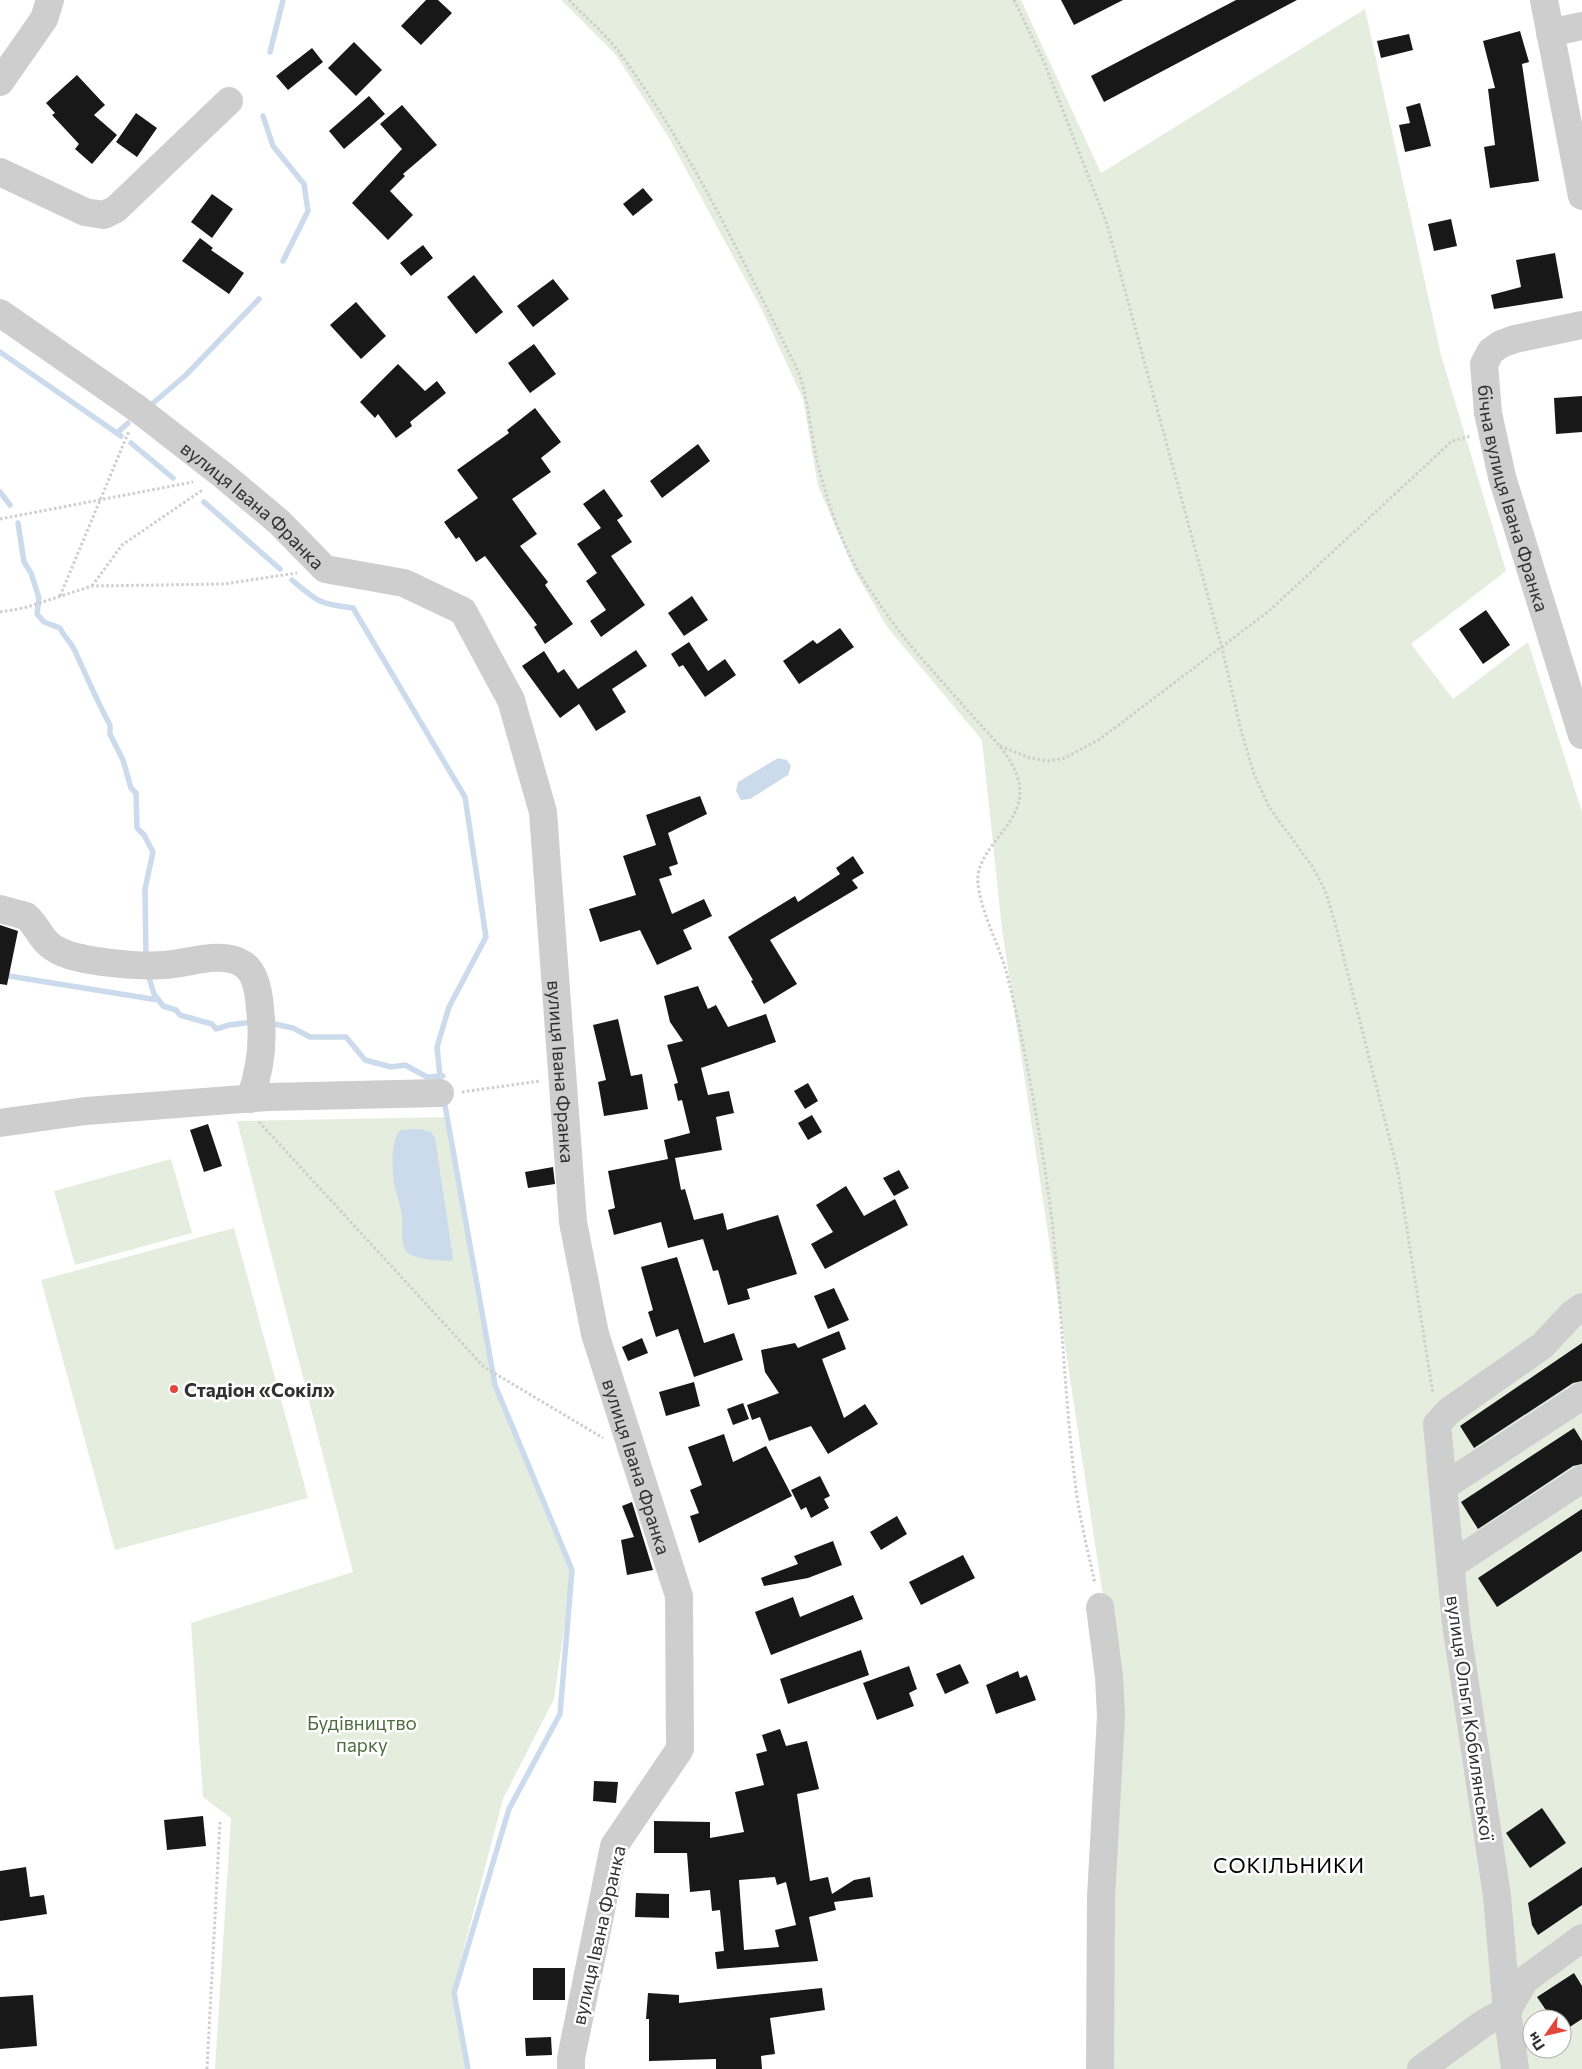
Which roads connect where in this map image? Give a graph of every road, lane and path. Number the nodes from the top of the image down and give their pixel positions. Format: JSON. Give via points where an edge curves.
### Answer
{"nodes":[{"id":1,"x":50,"y":0,"type":"edge"},
{"id":2,"x":568,"y":0,"type":"edge"},
{"id":3,"x":1014,"y":0,"type":"edge"},
{"id":4,"x":1544,"y":0,"type":"edge"},
{"id":5,"x":1582,"y":26,"type":"edge"},
{"id":6,"x":1550,"y":33,"type":"junction"},
{"id":7,"x":0,"y":82,"type":"edge"},
{"id":8,"x":229,"y":101,"type":"dead end"},
{"id":9,"x":0,"y":172,"type":"edge"},
{"id":10,"x":1582,"y":196,"type":"edge"},
{"id":11,"x":0,"y":313,"type":"edge"},
{"id":12,"x":1582,"y":325,"type":"edge"},
{"id":13,"x":138,"y":409,"type":"junction"},
{"id":14,"x":1492,"y":433,"type":"junction"},
{"id":15,"x":224,"y":476,"type":"junction"},
{"id":16,"x":100,"y":499,"type":"junction"},
{"id":17,"x":0,"y":519,"type":"edge"},
{"id":18,"x":345,"y":572,"type":"junction"},
{"id":19,"x":92,"y":586,"type":"junction"},
{"id":20,"x":60,"y":596,"type":"junction"},
{"id":21,"x":0,"y":612,"type":"edge"},
{"id":22,"x":1222,"y":648,"type":"junction"},
{"id":23,"x":1582,"y":735,"type":"edge"},
{"id":24,"x":999,"y":746,"type":"junction"},
{"id":25,"x":0,"y":909,"type":"edge"},
{"id":26,"x":563,"y":1078,"type":"junction"},
{"id":27,"x":451,"y":1092,"type":"joint"},
{"id":28,"x":244,"y":1099,"type":"junction"},
{"id":29,"x":0,"y":1123,"type":"edge"},
{"id":30,"x":1582,"y":1307,"type":"edge"},
{"id":31,"x":1582,"y":1396,"type":"edge"},
{"id":32,"x":1437,"y":1424,"type":"junction"},
{"id":33,"x":633,"y":1455,"type":"junction"},
{"id":34,"x":1582,"y":1479,"type":"edge"},
{"id":35,"x":1443,"y":1487,"type":"junction"},
{"id":36,"x":1451,"y":1565,"type":"junction"},
{"id":37,"x":1100,"y":1607,"type":"joint"},
{"id":38,"x":220,"y":1822,"type":"dead end"},
{"id":39,"x":1582,"y":1938,"type":"edge"},
{"id":40,"x":1508,"y":2011,"type":"junction"},
{"id":41,"x":207,"y":2069,"type":"edge"},
{"id":42,"x":571,"y":2069,"type":"edge"},
{"id":43,"x":1100,"y":2069,"type":"edge"},
{"id":44,"x":1421,"y":2069,"type":"edge"},
{"id":45,"x":1516,"y":2069,"type":"edge"}],
"edges":[{"from":1,"to":7,"type":"street","via":[[44,19]]},
{"from":2,"to":24,"type":"path","via":[[618,50],[670,128],[715,206],[799,373],[825,490],[864,581],[910,645]]},
{"from":3,"to":22,"type":"path","via":[[1044,62],[1107,224]]},
{"from":4,"to":6,"type":"street"},
{"from":5,"to":6,"type":"street"},
{"from":6,"to":10,"type":"street"},
{"from":8,"to":9,"type":"street","via":[[116,209],[104,215],[85,212]]},
{"from":11,"to":13,"type":"street","name":"вулиця Івана Франка"},
{"from":12,"to":14,"type":"street","name":"бічна вулиця Івана Франка","via":[[1514,339],[1491,351],[1484,364]]},
{"from":13,"to":15,"type":"street","name":"вулиця Івана Франка"},
{"from":13,"to":16,"type":"path"},
{"from":14,"to":22,"type":"path","via":[[1452,441],[1323,563]]},
{"from":14,"to":23,"type":"street","name":"бічна вулиця Івана Франка","via":[[1514,519]]},
{"from":15,"to":16,"type":"path"},
{"from":15,"to":18,"type":"street","name":"вулиця Івана Франка"},
{"from":15,"to":19,"type":"path","via":[[122,545]]},
{"from":16,"to":17,"type":"path"},
{"from":16,"to":20,"type":"path"},
{"from":18,"to":19,"type":"path","via":[[224,584]]},
{"from":18,"to":26,"type":"street","name":"вулиця Івана Франка","via":[[404,583],[463,611],[511,700],[543,812]]},
{"from":19,"to":20,"type":"path"},
{"from":20,"to":21,"type":"path"},
{"from":22,"to":24,"type":"path","via":[[1100,739],[1065,758],[1030,758]]},
{"from":22,"to":32,"type":"path","via":[[1254,774],[1269,807],[1312,866],[1335,923],[1398,1172]]},
{"from":24,"to":37,"type":"path","via":[[1018,775],[1021,793],[1008,827],[981,863],[978,885],[985,914],[1006,969],[1035,1103],[1052,1210],[1075,1484]]},
{"from":25,"to":28,"type":"street","via":[[26,916],[49,946],[84,958],[164,965],[219,958],[245,964],[259,997],[262,1021],[261,1061]]},
{"from":26,"to":27,"type":"path"},
{"from":26,"to":33,"type":"street","name":"вулиця Івана Франка","via":[[573,1222],[594,1334]]},
{"from":27,"to":28,"type":"street"},
{"from":28,"to":29,"type":"street","via":[[86,1111]]},
{"from":28,"to":33,"type":"path","via":[[484,1367]]},
{"from":30,"to":32,"type":"street","via":[[1542,1346],[1449,1411]]},
{"from":31,"to":35,"type":"street"},
{"from":32,"to":35,"type":"street","name":"вулиця Ольги Кобилянської"},
{"from":33,"to":42,"type":"street","name":"вулиця Івана Франка","via":[[679,1596],[680,1748],[614,1846]]},
{"from":34,"to":36,"type":"street"},
{"from":35,"to":36,"type":"street","name":"вулиця Ольги Кобилянської"},
{"from":36,"to":40,"type":"street","name":"вулиця Ольги Кобилянської","via":[[1456,1624],[1497,1896]]},
{"from":37,"to":43,"type":"street","via":[[1110,1677],[1111,1716],[1101,1896]]},
{"from":38,"to":41,"type":"path"},
{"from":39,"to":40,"type":"street","via":[[1525,1980]]},
{"from":40,"to":44,"type":"street","via":[[1484,2023]]},
{"from":40,"to":45,"type":"street","name":"вулиця Ольги Кобилянської"}]}
